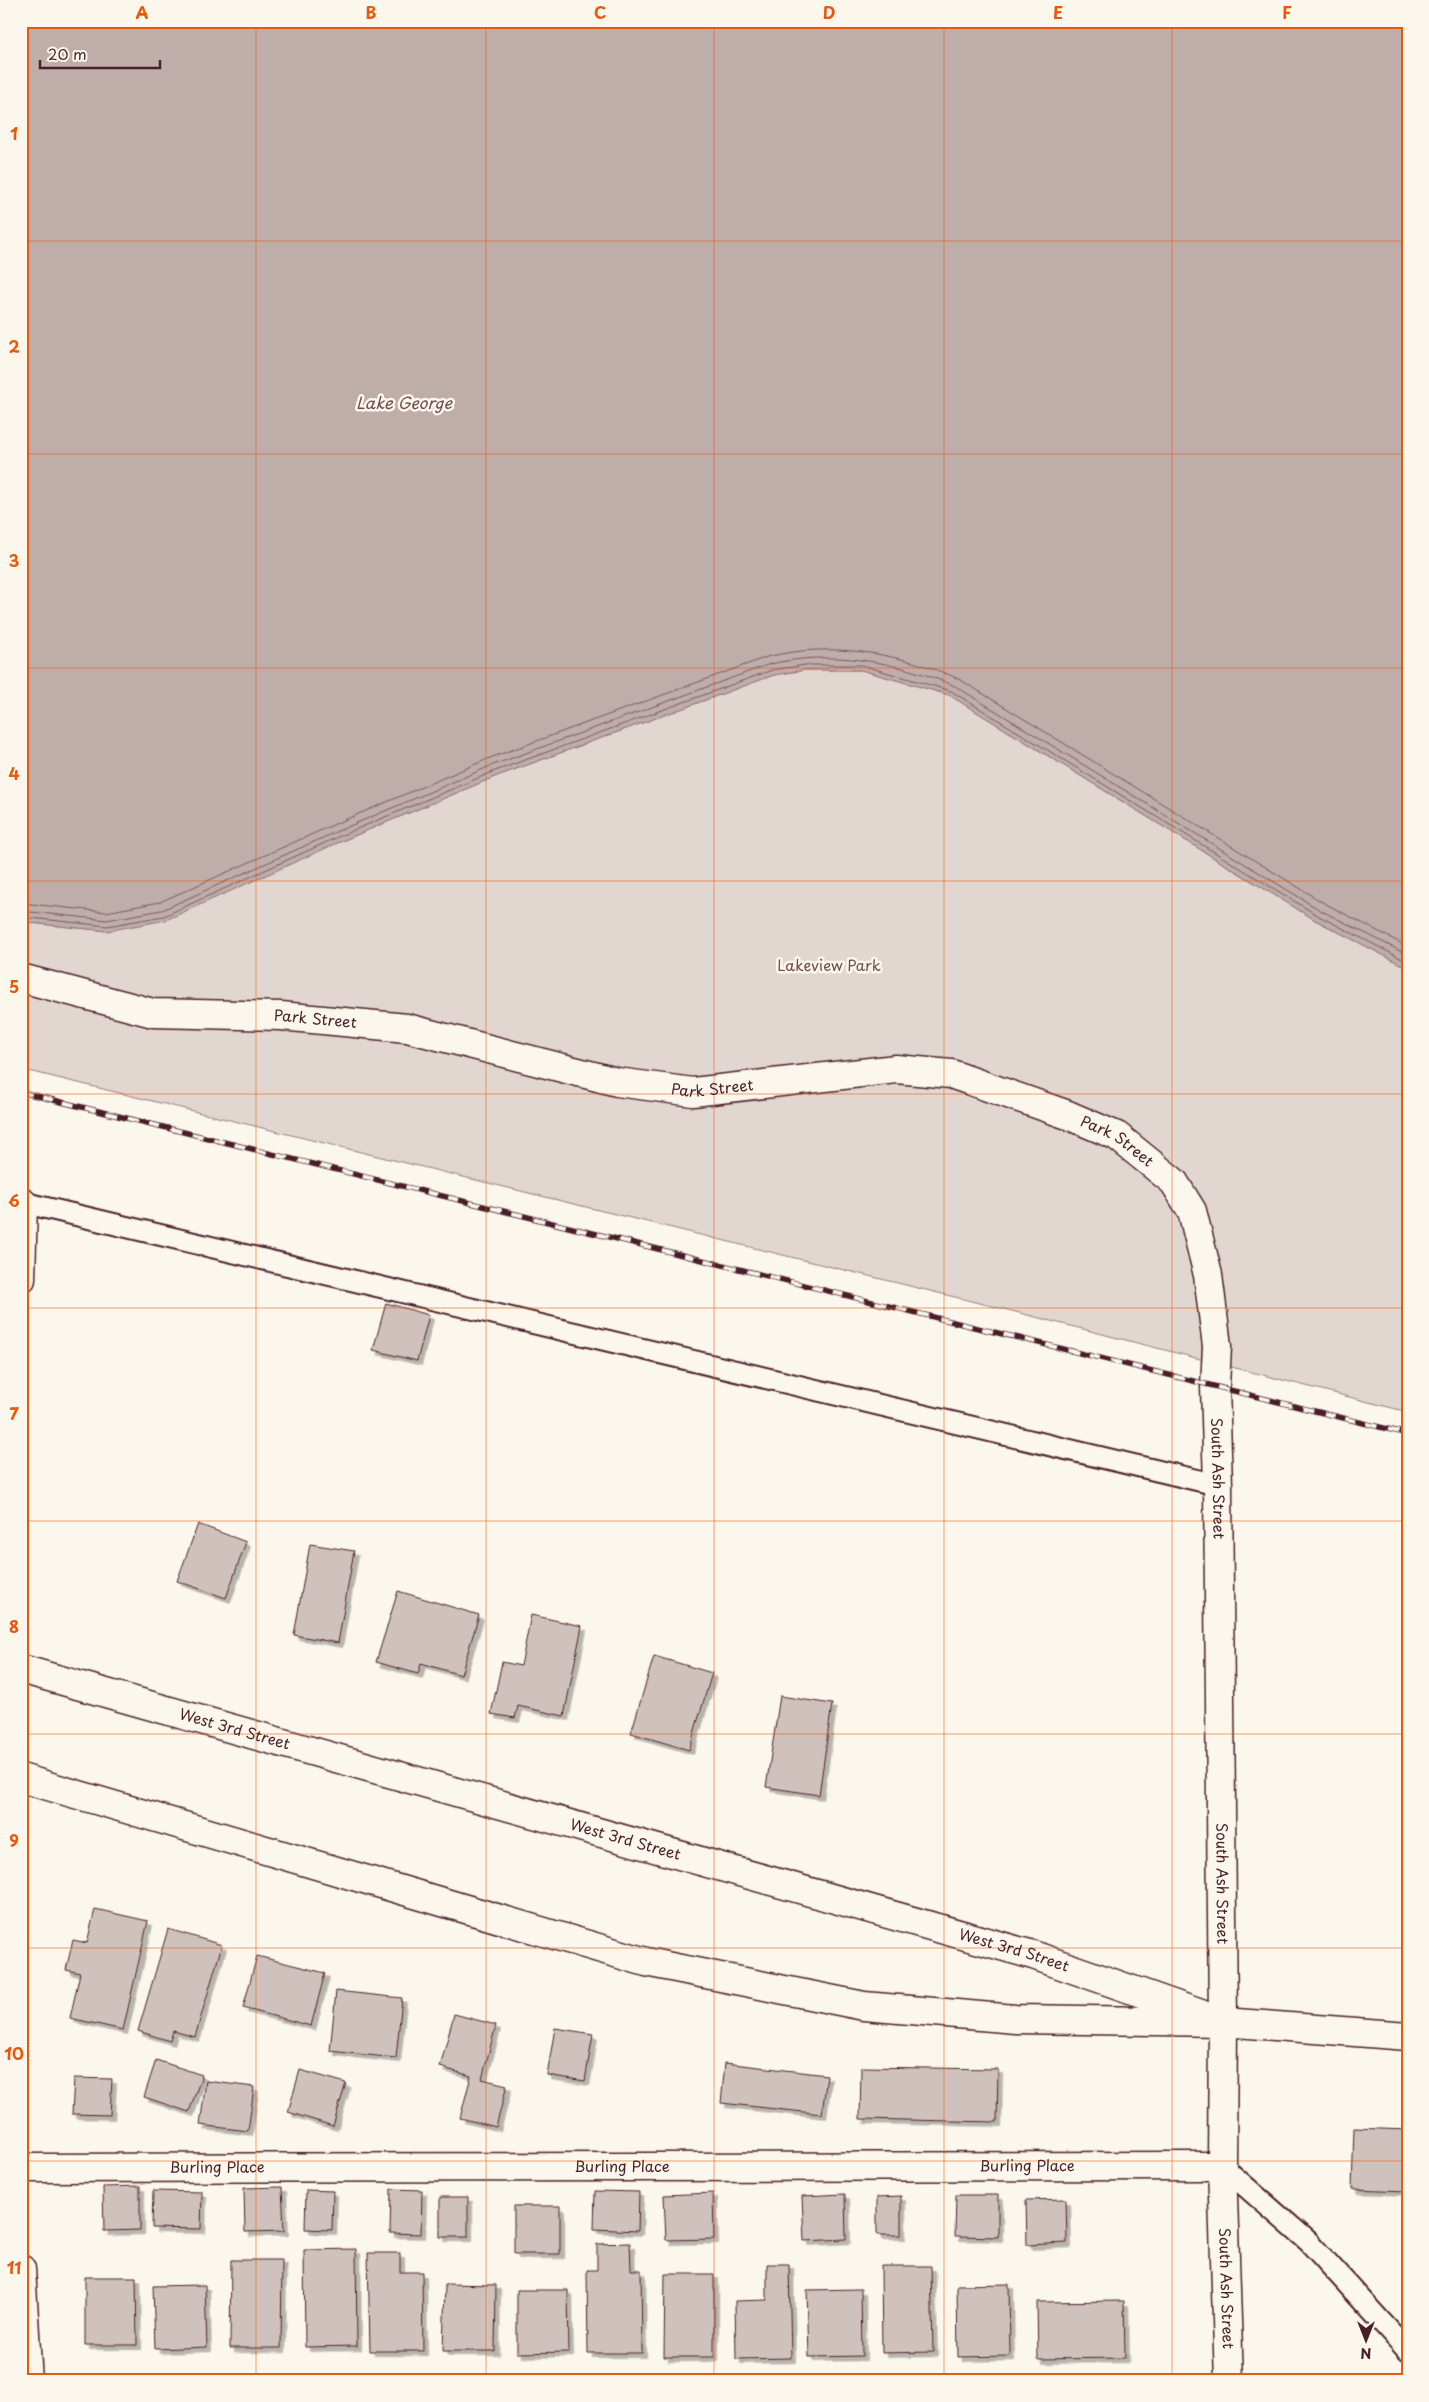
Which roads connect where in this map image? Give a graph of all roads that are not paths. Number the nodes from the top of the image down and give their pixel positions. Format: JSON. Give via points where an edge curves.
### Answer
{"nodes":[{"id":1,"x":21,"y":978,"type":"edge"},
{"id":2,"x":22,"y":1202,"type":"edge"},
{"id":3,"x":21,"y":1279,"type":"edge"},
{"id":4,"x":1215,"y":1386,"type":"joint"},
{"id":5,"x":1218,"y":1485,"type":"junction"},
{"id":6,"x":21,"y":1670,"type":"edge"},
{"id":7,"x":21,"y":1778,"type":"edge"},
{"id":8,"x":1223,"y":2022,"type":"junction"},
{"id":9,"x":1408,"y":2036,"type":"edge"},
{"id":10,"x":1222,"y":2166,"type":"junction"},
{"id":11,"x":21,"y":2168,"type":"edge"},
{"id":12,"x":21,"y":2269,"type":"edge"},
{"id":13,"x":1408,"y":2351,"type":"edge"},
{"id":14,"x":28,"y":2381,"type":"edge"},
{"id":15,"x":1228,"y":2381,"type":"edge"}],
"edges":[{"from":1,"to":4,"type":"street","name":"Park Street","via":[[152,1013],[281,1016],[407,1028],[617,1082],[693,1092],[896,1069],[950,1074],[1009,1094],[1117,1136],[1174,1182],[1192,1210],[1208,1275],[1217,1346]]},
{"from":2,"to":3,"type":"street"},
{"from":2,"to":5,"type":"lane"},
{"from":4,"to":5,"type":"street","name":"South Ash Street"},
{"from":5,"to":8,"type":"street","name":"South Ash Street"},
{"from":6,"to":8,"type":"street","name":"West 3rd Street","via":[[1033,1955]]},
{"from":7,"to":8,"type":"street","name":"West 3rd Street","via":[[646,1962],[855,2004],[1015,2019]]},
{"from":8,"to":9,"type":"street","name":"West 3rd Street"},
{"from":8,"to":10,"type":"street","name":"South Ash Street"},
{"from":10,"to":11,"type":"street","name":"Burling Place"},
{"from":10,"to":13,"type":"lane","via":[[1309,2242]]},
{"from":10,"to":15,"type":"street","name":"South Ash Street"},
{"from":12,"to":14,"type":"street"}]}
